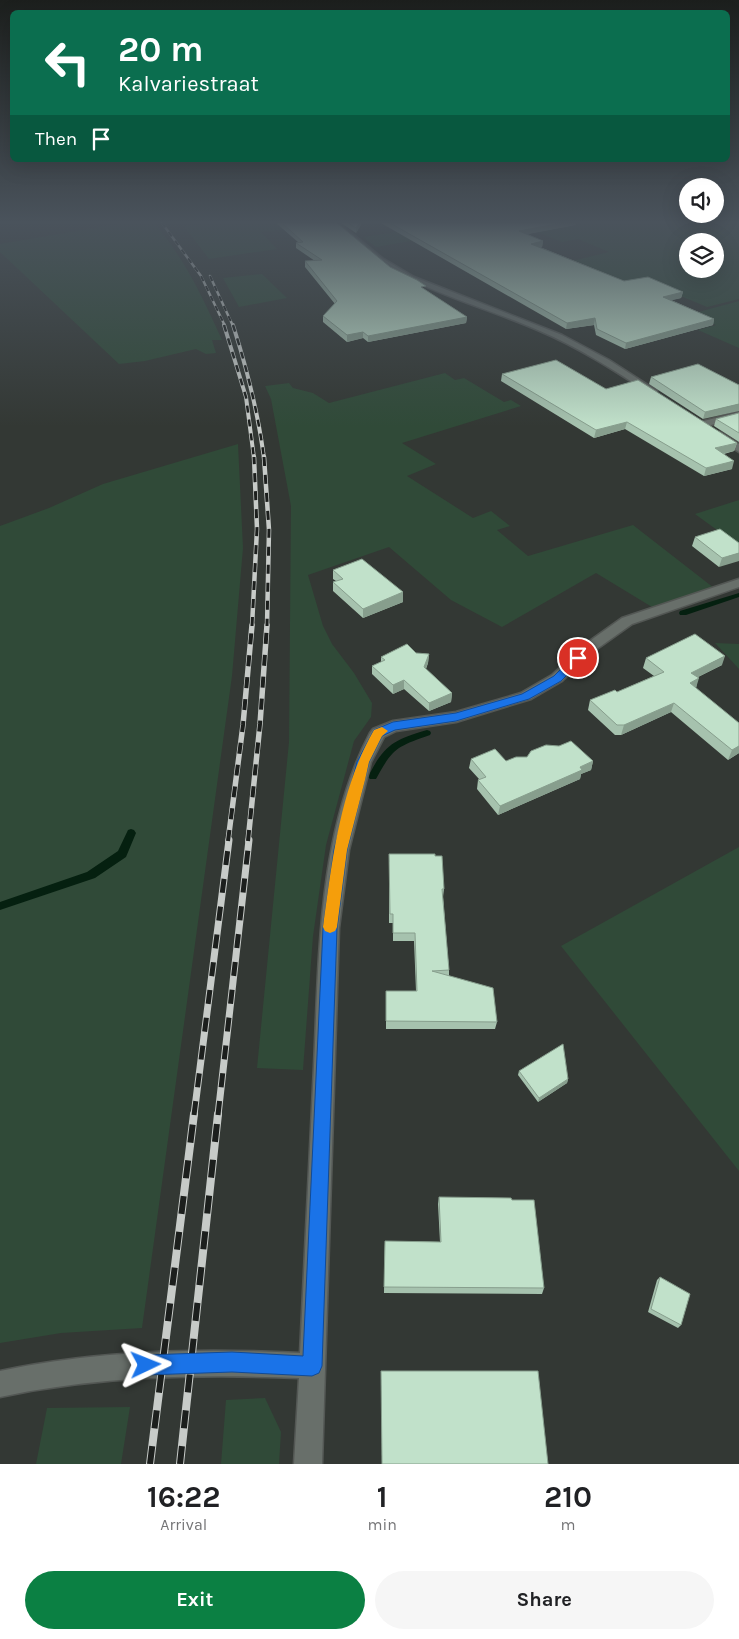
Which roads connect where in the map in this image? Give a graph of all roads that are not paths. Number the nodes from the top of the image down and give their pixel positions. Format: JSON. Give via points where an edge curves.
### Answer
{"nodes":[{"id":1,"x":438,"y":291,"type":"edge"},
{"id":2,"x":660,"y":396,"type":"edge"},
{"id":3,"x":739,"y":415,"type":"edge"},
{"id":4,"x":739,"y":449,"type":"edge"},
{"id":5,"x":739,"y":583,"type":"edge"},
{"id":6,"x":312,"y":1366,"type":"junction"},
{"id":7,"x":0,"y":1384,"type":"edge"},
{"id":8,"x":308,"y":1464,"type":"edge"}],
"edges":[{"from":1,"to":2,"type":"street","via":[[560,337],[594,354]]},
{"from":3,"to":4,"type":"street","via":[[700,421]]},
{"from":5,"to":6,"type":"street","via":[[627,621],[589,648],[557,678],[526,696],[456,717],[393,726],[378,733],[363,762],[340,850],[330,928]]},
{"from":6,"to":7,"type":"street","via":[[232,1362],[111,1366],[27,1377]]},
{"from":6,"to":8,"type":"street"}]}
